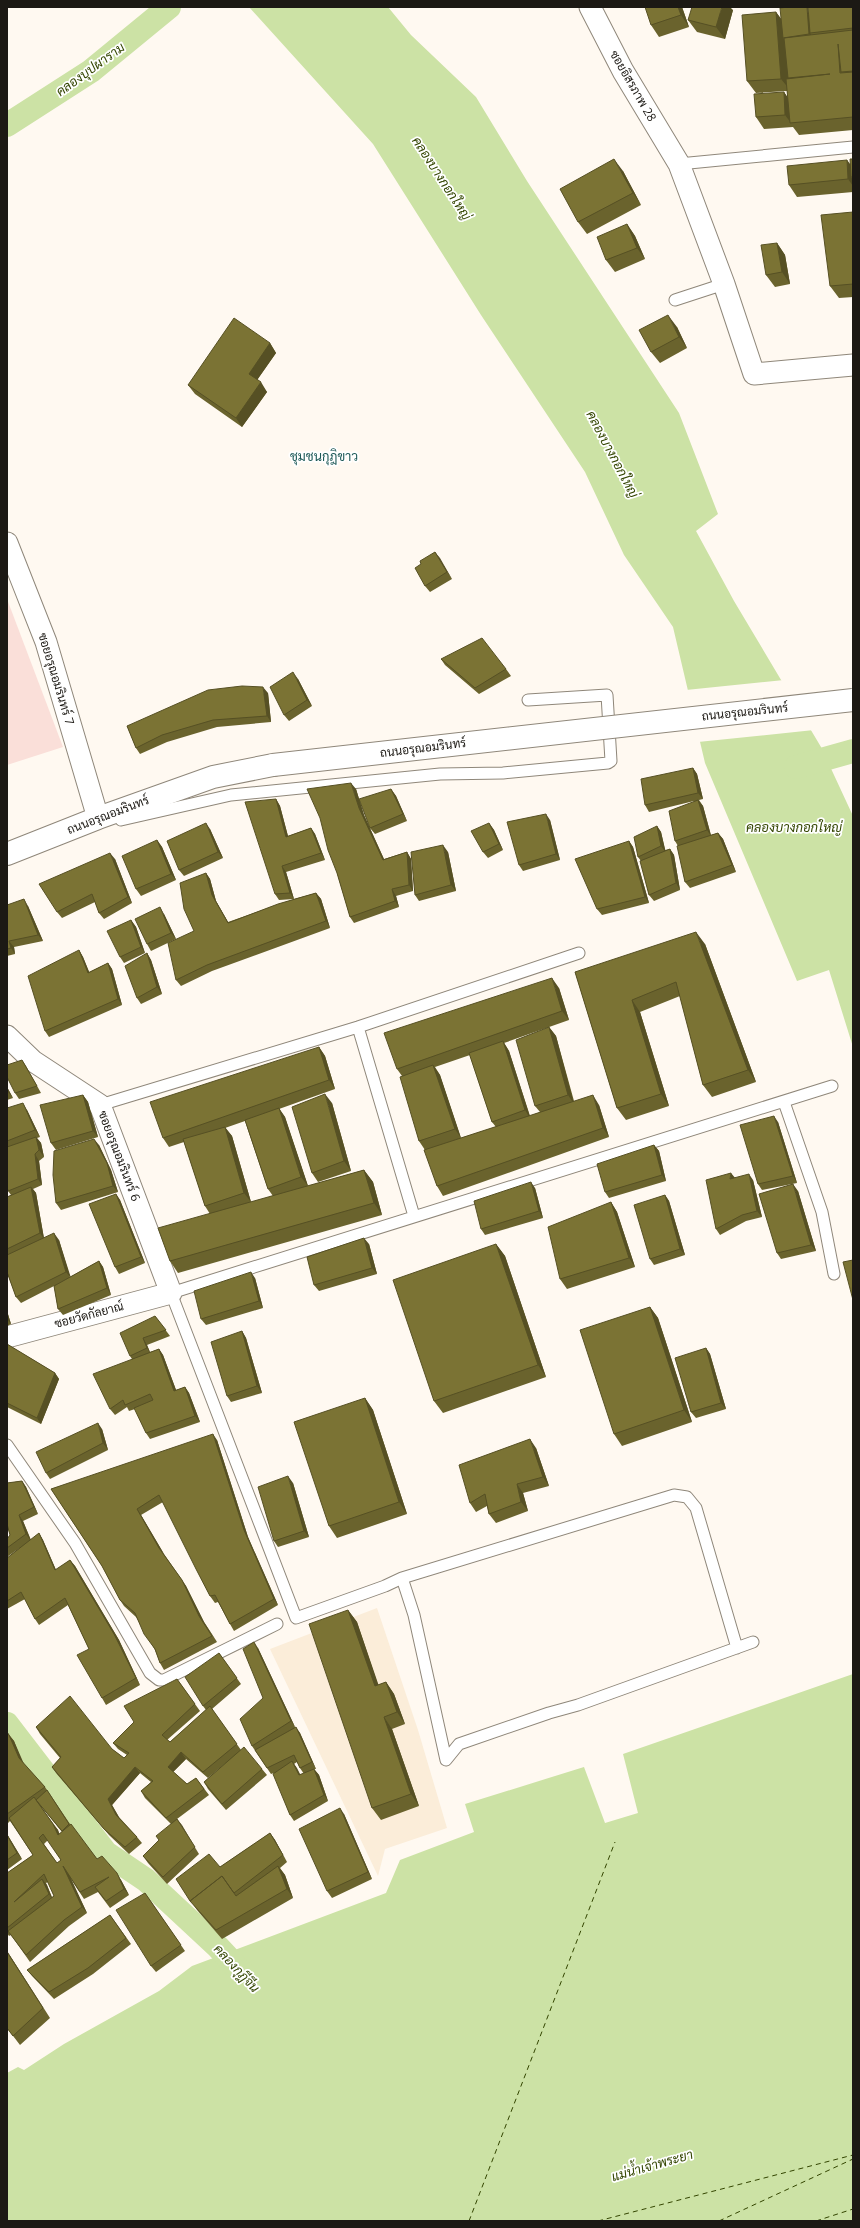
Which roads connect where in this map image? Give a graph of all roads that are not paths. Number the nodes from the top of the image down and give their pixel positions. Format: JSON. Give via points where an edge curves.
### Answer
{"nodes":[{"id":1,"x":590,"y":7,"type":"edge"},
{"id":2,"x":853,"y":147,"type":"edge"},
{"id":3,"x":679,"y":164,"type":"junction"},
{"id":4,"x":724,"y":284,"type":"junction"},
{"id":5,"x":675,"y":300,"type":"dead end"},
{"id":6,"x":853,"y":365,"type":"edge"},
{"id":7,"x":7,"y":543,"type":"edge"},
{"id":8,"x":528,"y":700,"type":"dead end"},
{"id":9,"x":853,"y":700,"type":"edge"},
{"id":10,"x":98,"y":818,"type":"junction"},
{"id":11,"x":60,"y":834,"type":"junction"},
{"id":12,"x":7,"y":854,"type":"edge"},
{"id":13,"x":579,"y":953,"type":"dead end"},
{"id":14,"x":358,"y":1027,"type":"junction"},
{"id":15,"x":7,"y":1036,"type":"edge"},
{"id":16,"x":832,"y":1086,"type":"dead end"},
{"id":17,"x":784,"y":1102,"type":"junction"},
{"id":18,"x":100,"y":1105,"type":"junction"},
{"id":19,"x":414,"y":1216,"type":"junction"},
{"id":20,"x":834,"y":1274,"type":"dead end"},
{"id":21,"x":171,"y":1293,"type":"junction"},
{"id":22,"x":7,"y":1337,"type":"edge"},
{"id":23,"x":7,"y":1445,"type":"edge"},
{"id":24,"x":402,"y":1578,"type":"junction"},
{"id":25,"x":277,"y":1624,"type":"dead end"},
{"id":26,"x":753,"y":1642,"type":"dead end"},
{"id":27,"x":737,"y":1648,"type":"junction"}],
"edges":[{"from":1,"to":3,"type":"street","name":"ซอยอิสรภาพ 28","via":[[623,71]]},
{"from":2,"to":3,"type":"lane"},
{"from":3,"to":4,"type":"street","name":"ซอยอิสรภาพ 28"},
{"from":4,"to":5,"type":"lane"},
{"from":4,"to":6,"type":"street","name":"ซอยอิสรภาพ 28","via":[[754,374]]},
{"from":7,"to":10,"type":"street","name":"ซอยอรุณอมรินทร์ 7","via":[[46,642]]},
{"from":8,"to":11,"type":"lane","via":[[607,695],[611,761],[503,773],[440,774],[231,795]]},
{"from":9,"to":10,"type":"main road","name":"ถนนอรุณอมรินทร์","bridge":true,"via":[[273,765],[213,777]]},
{"from":10,"to":11,"type":"main road","name":"ถนนอรุณอมรินทร์"},
{"from":11,"to":12,"type":"main road","name":"ถนนอรุณอมรินทร์"},
{"from":13,"to":14,"type":"lane"},
{"from":14,"to":18,"type":"lane"},
{"from":14,"to":19,"type":"lane"},
{"from":15,"to":18,"type":"street","name":"ซอยอรุณอมรินทร์ 6","via":[[33,1061]]},
{"from":16,"to":17,"type":"lane"},
{"from":17,"to":19,"type":"lane"},
{"from":17,"to":20,"type":"lane","via":[[822,1212]]},
{"from":18,"to":21,"type":"street","name":"ซอยอรุณอมรินทร์ 6"},
{"from":19,"to":21,"type":"lane"},
{"from":21,"to":22,"type":"street","name":"ซอยวัดกัลยาณ์"},
{"from":21,"to":24,"type":"lane","via":[[296,1618]]},
{"from":23,"to":25,"type":"lane","via":[[75,1543],[150,1674],[155,1678],[164,1680]]},
{"from":24,"to":27,"type":"lane","via":[[674,1495],[687,1497],[696,1508]]},
{"from":24,"to":27,"type":"lane","via":[[414,1615],[446,1760],[460,1744]]},
{"from":26,"to":27,"type":"lane"}]}
